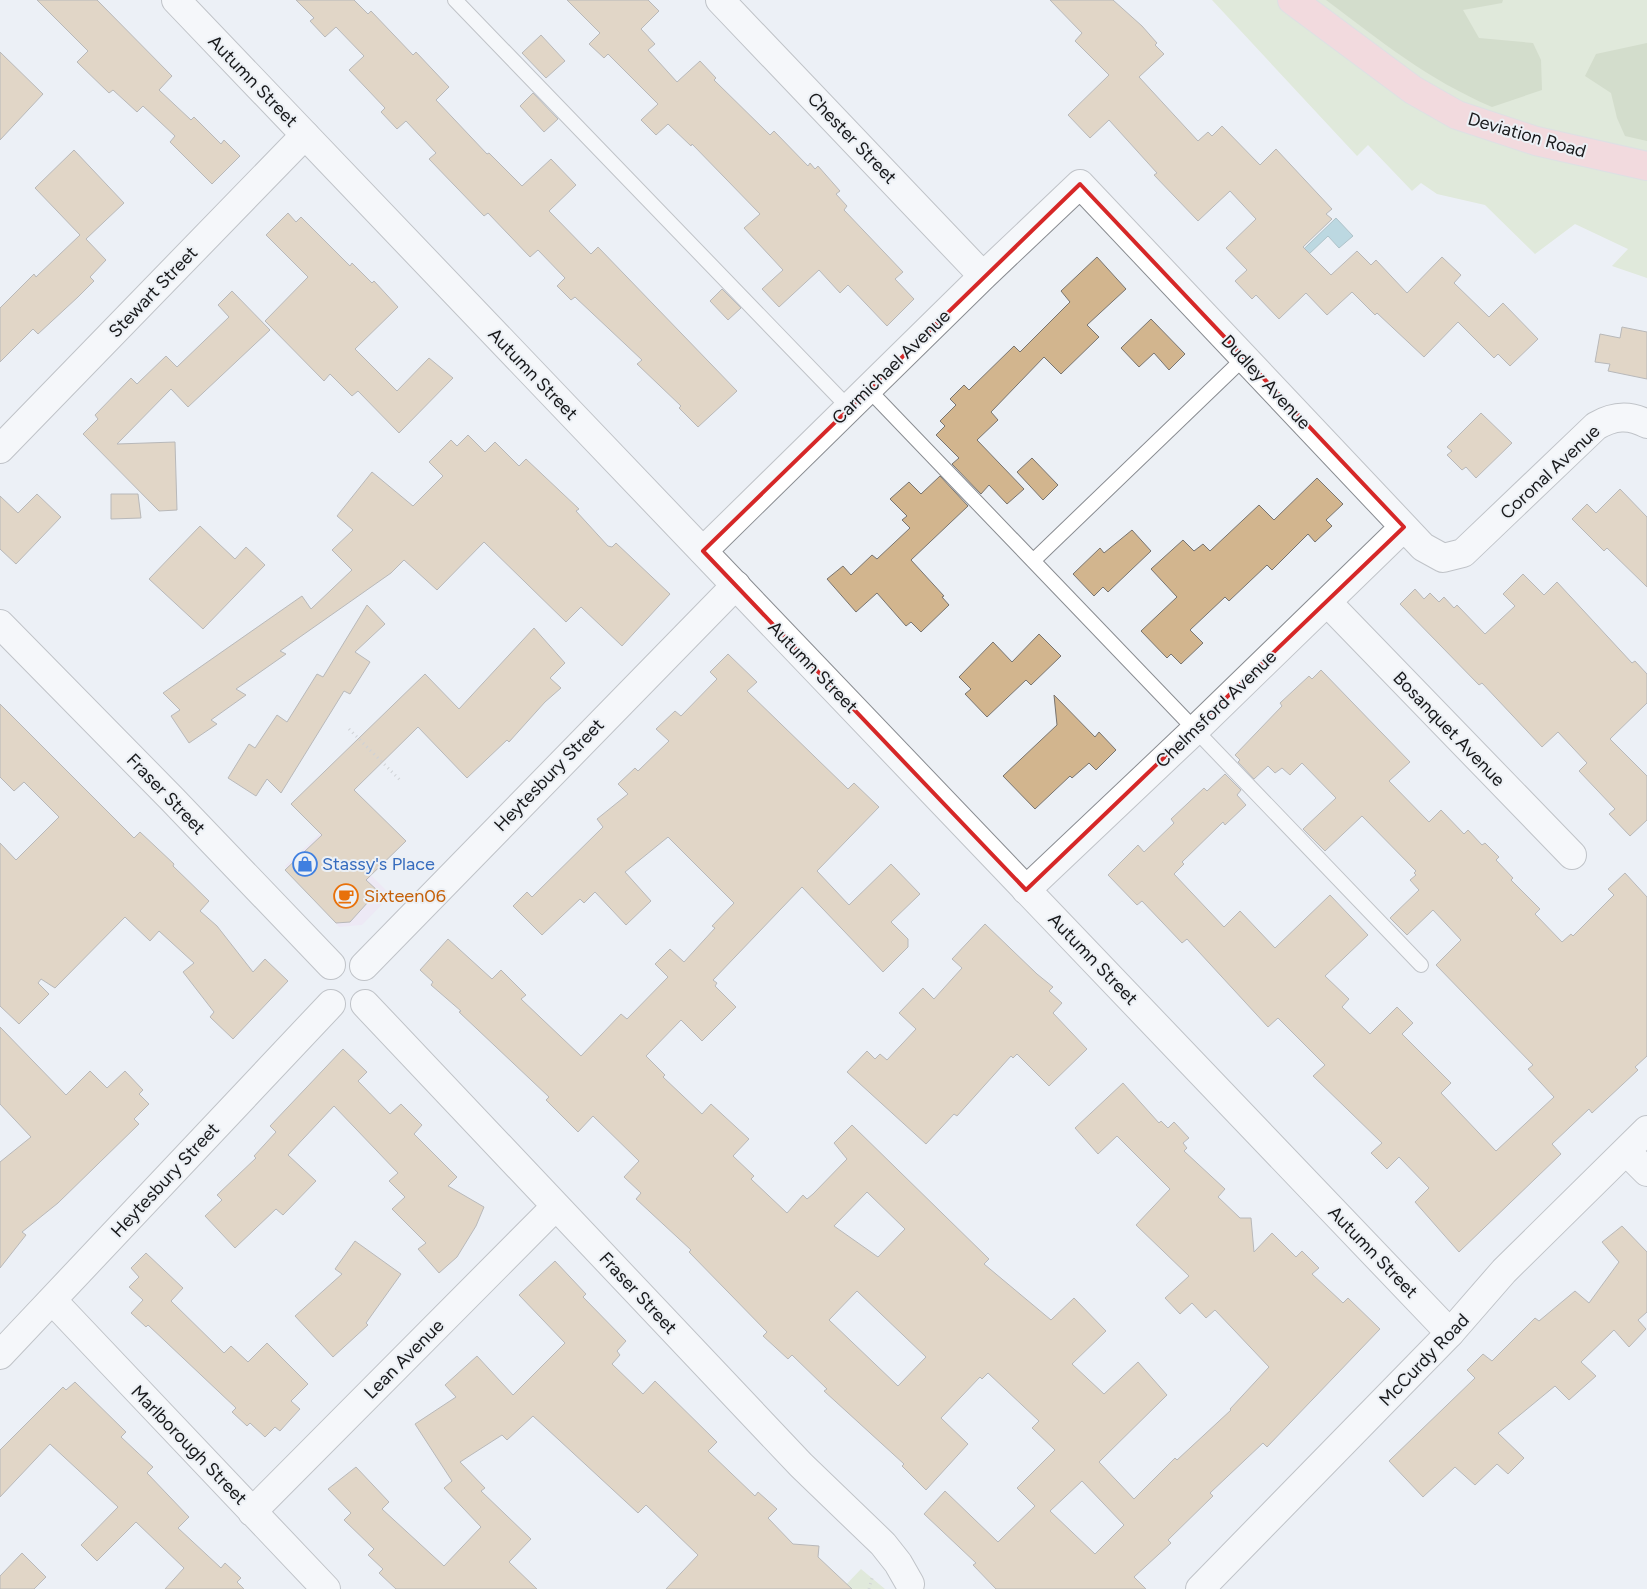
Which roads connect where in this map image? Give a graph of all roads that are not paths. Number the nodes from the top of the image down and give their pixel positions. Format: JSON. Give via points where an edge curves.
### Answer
{"nodes":[{"id":1,"x":176,"y":0,"type":"edge"},
{"id":2,"x":455,"y":0,"type":"edge"},
{"id":3,"x":720,"y":0,"type":"edge"},
{"id":4,"x":1292,"y":0,"type":"edge"},
{"id":5,"x":305,"y":135,"type":"junction"},
{"id":6,"x":1647,"y":166,"type":"edge"},
{"id":7,"x":1080,"y":184,"type":"joint"},
{"id":8,"x":983,"y":276,"type":"junction"},
{"id":9,"x":1244,"y":358,"type":"junction"},
{"id":10,"x":858,"y":398,"type":"junction"},
{"id":11,"x":1647,"y":424,"type":"edge"},
{"id":12,"x":0,"y":449,"type":"edge"},
{"id":13,"x":1404,"y":527,"type":"junction"},
{"id":14,"x":703,"y":551,"type":"junction"},
{"id":15,"x":1463,"y":553,"type":"joint"},
{"id":16,"x":1033,"y":561,"type":"junction"},
{"id":17,"x":736,"y":585,"type":"junction"},
{"id":18,"x":1327,"y":602,"type":"junction"},
{"id":19,"x":2,"y":630,"type":"edge"},
{"id":20,"x":1195,"y":730,"type":"junction"},
{"id":21,"x":1572,"y":856,"type":"dead end"},
{"id":22,"x":1026,"y":890,"type":"junction"},
{"id":23,"x":331,"y":965,"type":"junction"},
{"id":24,"x":1421,"y":965,"type":"dead end"},
{"id":25,"x":364,"y":966,"type":"junction"},
{"id":26,"x":330,"y":1004,"type":"junction"},
{"id":27,"x":365,"y":1004,"type":"junction"},
{"id":28,"x":1647,"y":1130,"type":"edge"},
{"id":29,"x":1626,"y":1151,"type":"junction"},
{"id":30,"x":1647,"y":1172,"type":"edge"},
{"id":31,"x":556,"y":1206,"type":"junction"},
{"id":32,"x":52,"y":1300,"type":"junction"},
{"id":33,"x":1450,"y":1333,"type":"junction"},
{"id":34,"x":0,"y":1355,"type":"edge"},
{"id":35,"x":252,"y":1512,"type":"junction"},
{"id":36,"x":910,"y":1584,"type":"dead end"},
{"id":37,"x":326,"y":1589,"type":"edge"},
{"id":38,"x":1200,"y":1589,"type":"edge"}],
"edges":[{"from":1,"to":5,"type":"street","name":"Autumn Street"},
{"from":2,"to":10,"type":"lane"},
{"from":3,"to":8,"type":"street","name":"Chester Street"},
{"from":4,"to":6,"type":"main road","name":"Deviation Road","via":[[1413,90],[1457,115],[1536,141]]},
{"from":5,"to":12,"type":"street","name":"Stewart Street"},
{"from":5,"to":14,"type":"street","name":"Autumn Street"},
{"from":7,"to":8,"type":"street","name":"Carmichael Avenue"},
{"from":7,"to":9,"type":"street","name":"Dudley Avenue"},
{"from":8,"to":10,"type":"street","name":"Carmichael Avenue"},
{"from":9,"to":13,"type":"street","name":"Dudley Avenue"},
{"from":9,"to":16,"type":"lane"},
{"from":10,"to":14,"type":"street","name":"Carmichael Avenue"},
{"from":10,"to":16,"type":"lane"},
{"from":11,"to":15,"type":"street","name":"Coronal Avenue","via":[[1624,417],[1596,426]]},
{"from":13,"to":15,"type":"street","name":"Dudley Avenue","via":[[1423,548],[1443,558]]},
{"from":13,"to":18,"type":"street","name":"Chelmsford Avenue"},
{"from":14,"to":17,"type":"street","name":"Autumn Street"},
{"from":16,"to":20,"type":"lane"},
{"from":17,"to":22,"type":"street","name":"Autumn Street"},
{"from":17,"to":25,"type":"street","name":"Heytesbury Street"},
{"from":18,"to":20,"type":"street","name":"Chelmsford Avenue"},
{"from":18,"to":21,"type":"street","name":"Bosanquet Avenue"},
{"from":19,"to":23,"type":"street","name":"Fraser Street","via":[[172,798]]},
{"from":20,"to":22,"type":"street","name":"Chelmsford Avenue"},
{"from":20,"to":24,"type":"lane"},
{"from":22,"to":33,"type":"street","name":"Autumn Street"},
{"from":23,"to":25,"type":"street","via":[[351,960]]},
{"from":23,"to":26,"type":"street","via":[[325,972],[322,989]]},
{"from":25,"to":27,"type":"street","via":[[372,980],[372,989]]},
{"from":26,"to":27,"type":"street","via":[[344,1010]]},
{"from":26,"to":32,"type":"street","name":"Heytesbury Street"},
{"from":27,"to":31,"type":"street","name":"Fraser Street"},
{"from":28,"to":29,"type":"street","name":"McCurdy Road"},
{"from":29,"to":30,"type":"street"},
{"from":29,"to":33,"type":"street","name":"McCurdy Road","via":[[1495,1280]]},
{"from":31,"to":35,"type":"street","name":"Lean Avenue"},
{"from":31,"to":36,"type":"street","name":"Fraser Street","via":[[801,1465],[882,1544]]},
{"from":32,"to":34,"type":"street","name":"Heytesbury Street"},
{"from":32,"to":35,"type":"street","name":"Marlborough Street"},
{"from":33,"to":38,"type":"street","name":"McCurdy Road"},
{"from":35,"to":37,"type":"street","name":"Marlborough Street"}]}
